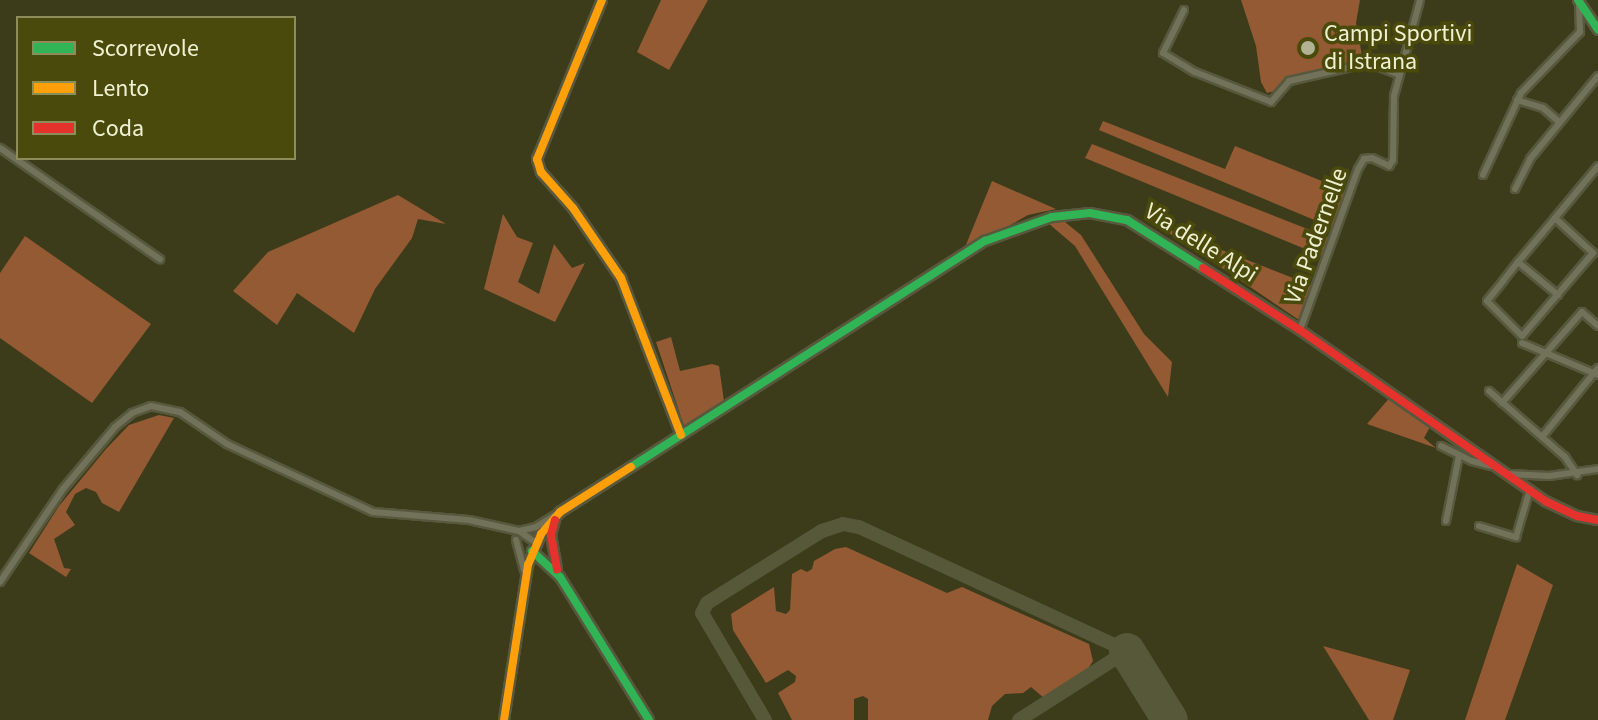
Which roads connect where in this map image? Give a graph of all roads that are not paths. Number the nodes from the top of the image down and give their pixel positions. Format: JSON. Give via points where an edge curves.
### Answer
{"nodes":[{"id":1,"x":602,"y":0,"type":"edge"},
{"id":2,"x":1420,"y":0,"type":"edge"},
{"id":3,"x":1578,"y":1,"type":"edge"},
{"id":4,"x":1184,"y":10,"type":"dead end"},
{"id":5,"x":1589,"y":11,"type":"edge"},
{"id":6,"x":1598,"y":17,"type":"edge"},
{"id":7,"x":1598,"y":30,"type":"edge"},
{"id":8,"x":1398,"y":74,"type":"junction"},
{"id":9,"x":1598,"y":76,"type":"edge"},
{"id":10,"x":1517,"y":100,"type":"junction"},
{"id":11,"x":1558,"y":121,"type":"junction"},
{"id":12,"x":17,"y":160,"type":"edge"},
{"id":13,"x":1598,"y":166,"type":"edge"},
{"id":14,"x":1483,"y":175,"type":"dead end"},
{"id":15,"x":1515,"y":189,"type":"dead end"},
{"id":16,"x":1555,"y":218,"type":"junction"},
{"id":17,"x":160,"y":259,"type":"dead end"},
{"id":18,"x":1518,"y":262,"type":"junction"},
{"id":19,"x":1558,"y":295,"type":"junction"},
{"id":20,"x":1598,"y":326,"type":"edge"},
{"id":21,"x":1300,"y":330,"type":"junction"},
{"id":22,"x":1522,"y":343,"type":"dead end"},
{"id":23,"x":1548,"y":353,"type":"junction"},
{"id":24,"x":1596,"y":372,"type":"edge"},
{"id":25,"x":1489,"y":391,"type":"dead end"},
{"id":26,"x":1502,"y":403,"type":"junction"},
{"id":27,"x":681,"y":435,"type":"junction"},
{"id":28,"x":1542,"y":437,"type":"junction"},
{"id":29,"x":1441,"y":446,"type":"dead end"},
{"id":30,"x":1459,"y":456,"type":"junction"},
{"id":31,"x":1498,"y":465,"type":"junction"},
{"id":32,"x":1598,"y":469,"type":"edge"},
{"id":33,"x":1510,"y":474,"type":"junction"},
{"id":34,"x":1577,"y":475,"type":"junction"},
{"id":35,"x":1530,"y":489,"type":"junction"},
{"id":36,"x":560,"y":512,"type":"junction"},
{"id":37,"x":1598,"y":520,"type":"edge"},
{"id":38,"x":1446,"y":521,"type":"dead end"},
{"id":39,"x":1479,"y":526,"type":"dead end"},
{"id":40,"x":501,"y":528,"type":"junction"},
{"id":41,"x":519,"y":531,"type":"junction"},
{"id":42,"x":516,"y":540,"type":"junction"},
{"id":43,"x":534,"y":547,"type":"junction"},
{"id":44,"x":543,"y":558,"type":"junction"},
{"id":45,"x":528,"y":565,"type":"junction"},
{"id":46,"x":556,"y":565,"type":"junction"},
{"id":47,"x":560,"y":577,"type":"junction"},
{"id":48,"x":524,"y":581,"type":"junction"},
{"id":49,"x":0,"y":582,"type":"edge"},
{"id":50,"x":504,"y":720,"type":"edge"},
{"id":51,"x":649,"y":720,"type":"edge"}],
"edges":[{"from":1,"to":27,"type":"main road","via":[[537,159],[541,172],[621,278]]},
{"from":2,"to":8,"type":"street","name":"Via Padernelle"},
{"from":3,"to":5,"type":"main road"},
{"from":4,"to":8,"type":"street","via":[[1163,53],[1195,72],[1271,102],[1289,81],[1369,63]]},
{"from":5,"to":6,"type":"main road"},
{"from":5,"to":7,"type":"main road"},
{"from":5,"to":10,"type":"street","via":[[1579,34]]},
{"from":8,"to":21,"type":"street","name":"Via Padernelle","via":[[1393,160],[1389,166],[1364,159],[1358,169]]},
{"from":9,"to":11,"type":"street"},
{"from":10,"to":11,"type":"street","via":[[1543,108]]},
{"from":10,"to":14,"type":"street"},
{"from":11,"to":15,"type":"street"},
{"from":12,"to":17,"type":"street"},
{"from":13,"to":16,"type":"street"},
{"from":16,"to":18,"type":"street"},
{"from":16,"to":19,"type":"street","via":[[1593,253]]},
{"from":18,"to":19,"type":"street"},
{"from":18,"to":19,"type":"street","via":[[1487,303],[1520,335]]},
{"from":20,"to":23,"type":"street","via":[[1582,312]]},
{"from":21,"to":27,"type":"main road","name":"Via delle Alpi","via":[[1127,220],[1090,213],[1052,217],[985,241]]},
{"from":21,"to":31,"type":"main road","name":"Via delle Alpi"},
{"from":22,"to":23,"type":"street"},
{"from":23,"to":24,"type":"street"},
{"from":23,"to":26,"type":"street"},
{"from":24,"to":28,"type":"street"},
{"from":25,"to":26,"type":"street"},
{"from":26,"to":28,"type":"street"},
{"from":27,"to":36,"type":"main road","name":"Via delle Alpi"},
{"from":28,"to":34,"type":"street"},
{"from":29,"to":30,"type":"street"},
{"from":30,"to":31,"type":"street"},
{"from":30,"to":38,"type":"street"},
{"from":31,"to":33,"type":"main road","name":"Via delle Alpi"},
{"from":32,"to":34,"type":"street"},
{"from":33,"to":34,"type":"street"},
{"from":33,"to":35,"type":"main road","name":"Via delle Alpi"},
{"from":35,"to":37,"type":"main road","name":"Via delle Alpi","via":[[1562,511]]},
{"from":35,"to":39,"type":"street","via":[[1516,537]]},
{"from":36,"to":41,"type":"street"},
{"from":36,"to":43,"type":"main road","name":"Via delle Alpi"},
{"from":36,"to":46,"type":"main road","via":[[551,535]]},
{"from":40,"to":41,"type":"street"},
{"from":40,"to":42,"type":"street"},
{"from":40,"to":49,"type":"street","via":[[364,508],[227,444],[180,412],[151,406],[123,419],[106,438],[63,489]]},
{"from":41,"to":43,"type":"street"},
{"from":42,"to":43,"type":"street"},
{"from":42,"to":48,"type":"street"},
{"from":43,"to":44,"type":"main road"},
{"from":43,"to":45,"type":"main road"},
{"from":43,"to":46,"type":"main road"},
{"from":44,"to":45,"type":"main road"},
{"from":44,"to":47,"type":"main road"},
{"from":45,"to":48,"type":"main road"},
{"from":46,"to":47,"type":"main road"},
{"from":47,"to":51,"type":"main road"},
{"from":48,"to":50,"type":"main road"}]}
